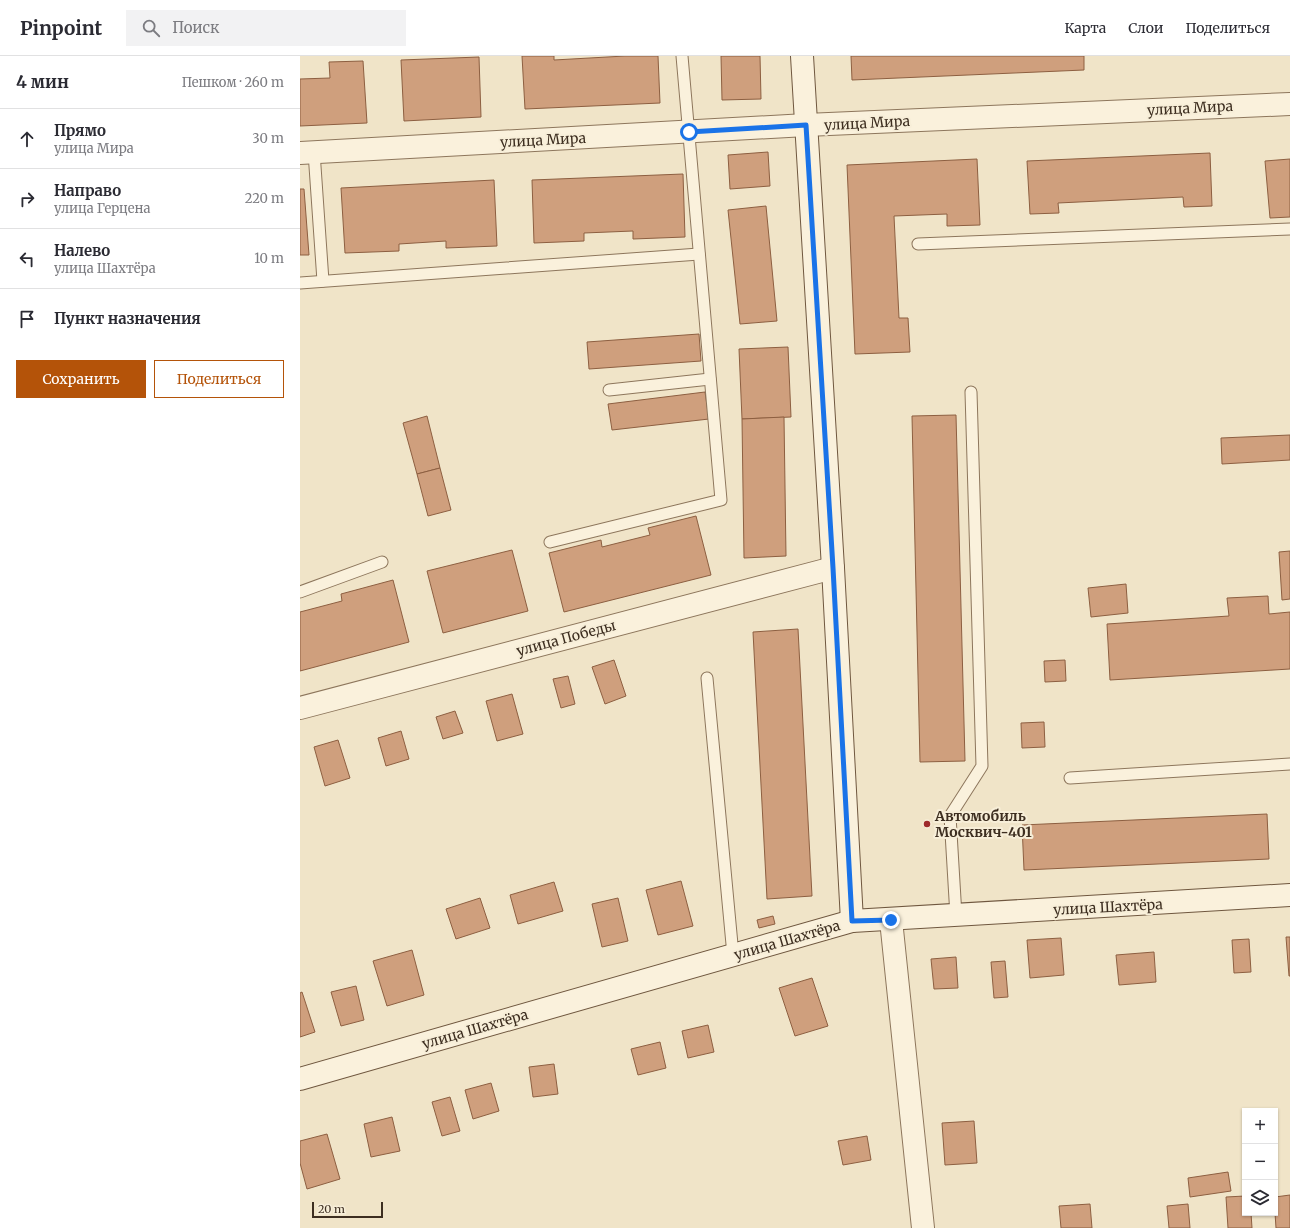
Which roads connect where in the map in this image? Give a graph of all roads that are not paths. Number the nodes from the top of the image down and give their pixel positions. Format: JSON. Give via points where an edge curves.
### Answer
{"nodes":[{"id":1,"x":682,"y":56,"type":"edge"},
{"id":2,"x":802,"y":56,"type":"edge"},
{"id":3,"x":1290,"y":104,"type":"edge"},
{"id":4,"x":806,"y":125,"type":"junction"},
{"id":5,"x":689,"y":132,"type":"junction"},
{"id":6,"x":307,"y":152,"type":"edge"},
{"id":7,"x":1290,"y":229,"type":"edge"},
{"id":8,"x":918,"y":244,"type":"dead end"},
{"id":9,"x":700,"y":254,"type":"junction"},
{"id":10,"x":324,"y":281,"type":"junction"},
{"id":11,"x":300,"y":283,"type":"edge"},
{"id":12,"x":710,"y":379,"type":"junction"},
{"id":13,"x":609,"y":390,"type":"dead end"},
{"id":14,"x":971,"y":392,"type":"dead end"},
{"id":15,"x":550,"y":542,"type":"dead end"},
{"id":16,"x":382,"y":562,"type":"dead end"},
{"id":17,"x":833,"y":568,"type":"junction"},
{"id":18,"x":300,"y":592,"type":"edge"},
{"id":19,"x":707,"y":678,"type":"dead end"},
{"id":20,"x":300,"y":708,"type":"edge"},
{"id":21,"x":1290,"y":764,"type":"edge"},
{"id":22,"x":1070,"y":778,"type":"dead end"},
{"id":23,"x":1290,"y":896,"type":"edge"},
{"id":24,"x":956,"y":916,"type":"junction"},
{"id":25,"x":891,"y":920,"type":"junction"},
{"id":26,"x":852,"y":921,"type":"junction"},
{"id":27,"x":733,"y":955,"type":"junction"},
{"id":28,"x":300,"y":1079,"type":"edge"},
{"id":29,"x":923,"y":1228,"type":"edge"}],
"edges":[{"from":1,"to":5,"type":"lane"},
{"from":2,"to":4,"type":"street"},
{"from":3,"to":4,"type":"street","name":"улица Мира"},
{"from":4,"to":5,"type":"street","name":"улица Мира"},
{"from":4,"to":17,"type":"street"},
{"from":5,"to":6,"type":"street","name":"улица Мира"},
{"from":5,"to":9,"type":"lane"},
{"from":6,"to":10,"type":"lane"},
{"from":7,"to":8,"type":"lane"},
{"from":9,"to":10,"type":"lane"},
{"from":9,"to":12,"type":"lane"},
{"from":10,"to":11,"type":"lane"},
{"from":12,"to":13,"type":"lane"},
{"from":12,"to":15,"type":"lane","via":[[721,500]]},
{"from":14,"to":24,"type":"lane","via":[[982,766],[950,816]]},
{"from":16,"to":18,"type":"lane"},
{"from":17,"to":20,"type":"street","name":"улица Победы"},
{"from":17,"to":26,"type":"street"},
{"from":19,"to":27,"type":"lane"},
{"from":21,"to":22,"type":"lane"},
{"from":23,"to":24,"type":"street","name":"улица Шахтёра"},
{"from":24,"to":25,"type":"street","name":"улица Шахтёра"},
{"from":25,"to":26,"type":"street","name":"улица Шахтёра"},
{"from":25,"to":29,"type":"street"},
{"from":26,"to":27,"type":"street","name":"улица Шахтёра"},
{"from":27,"to":28,"type":"street","name":"улица Шахтёра"}]}
